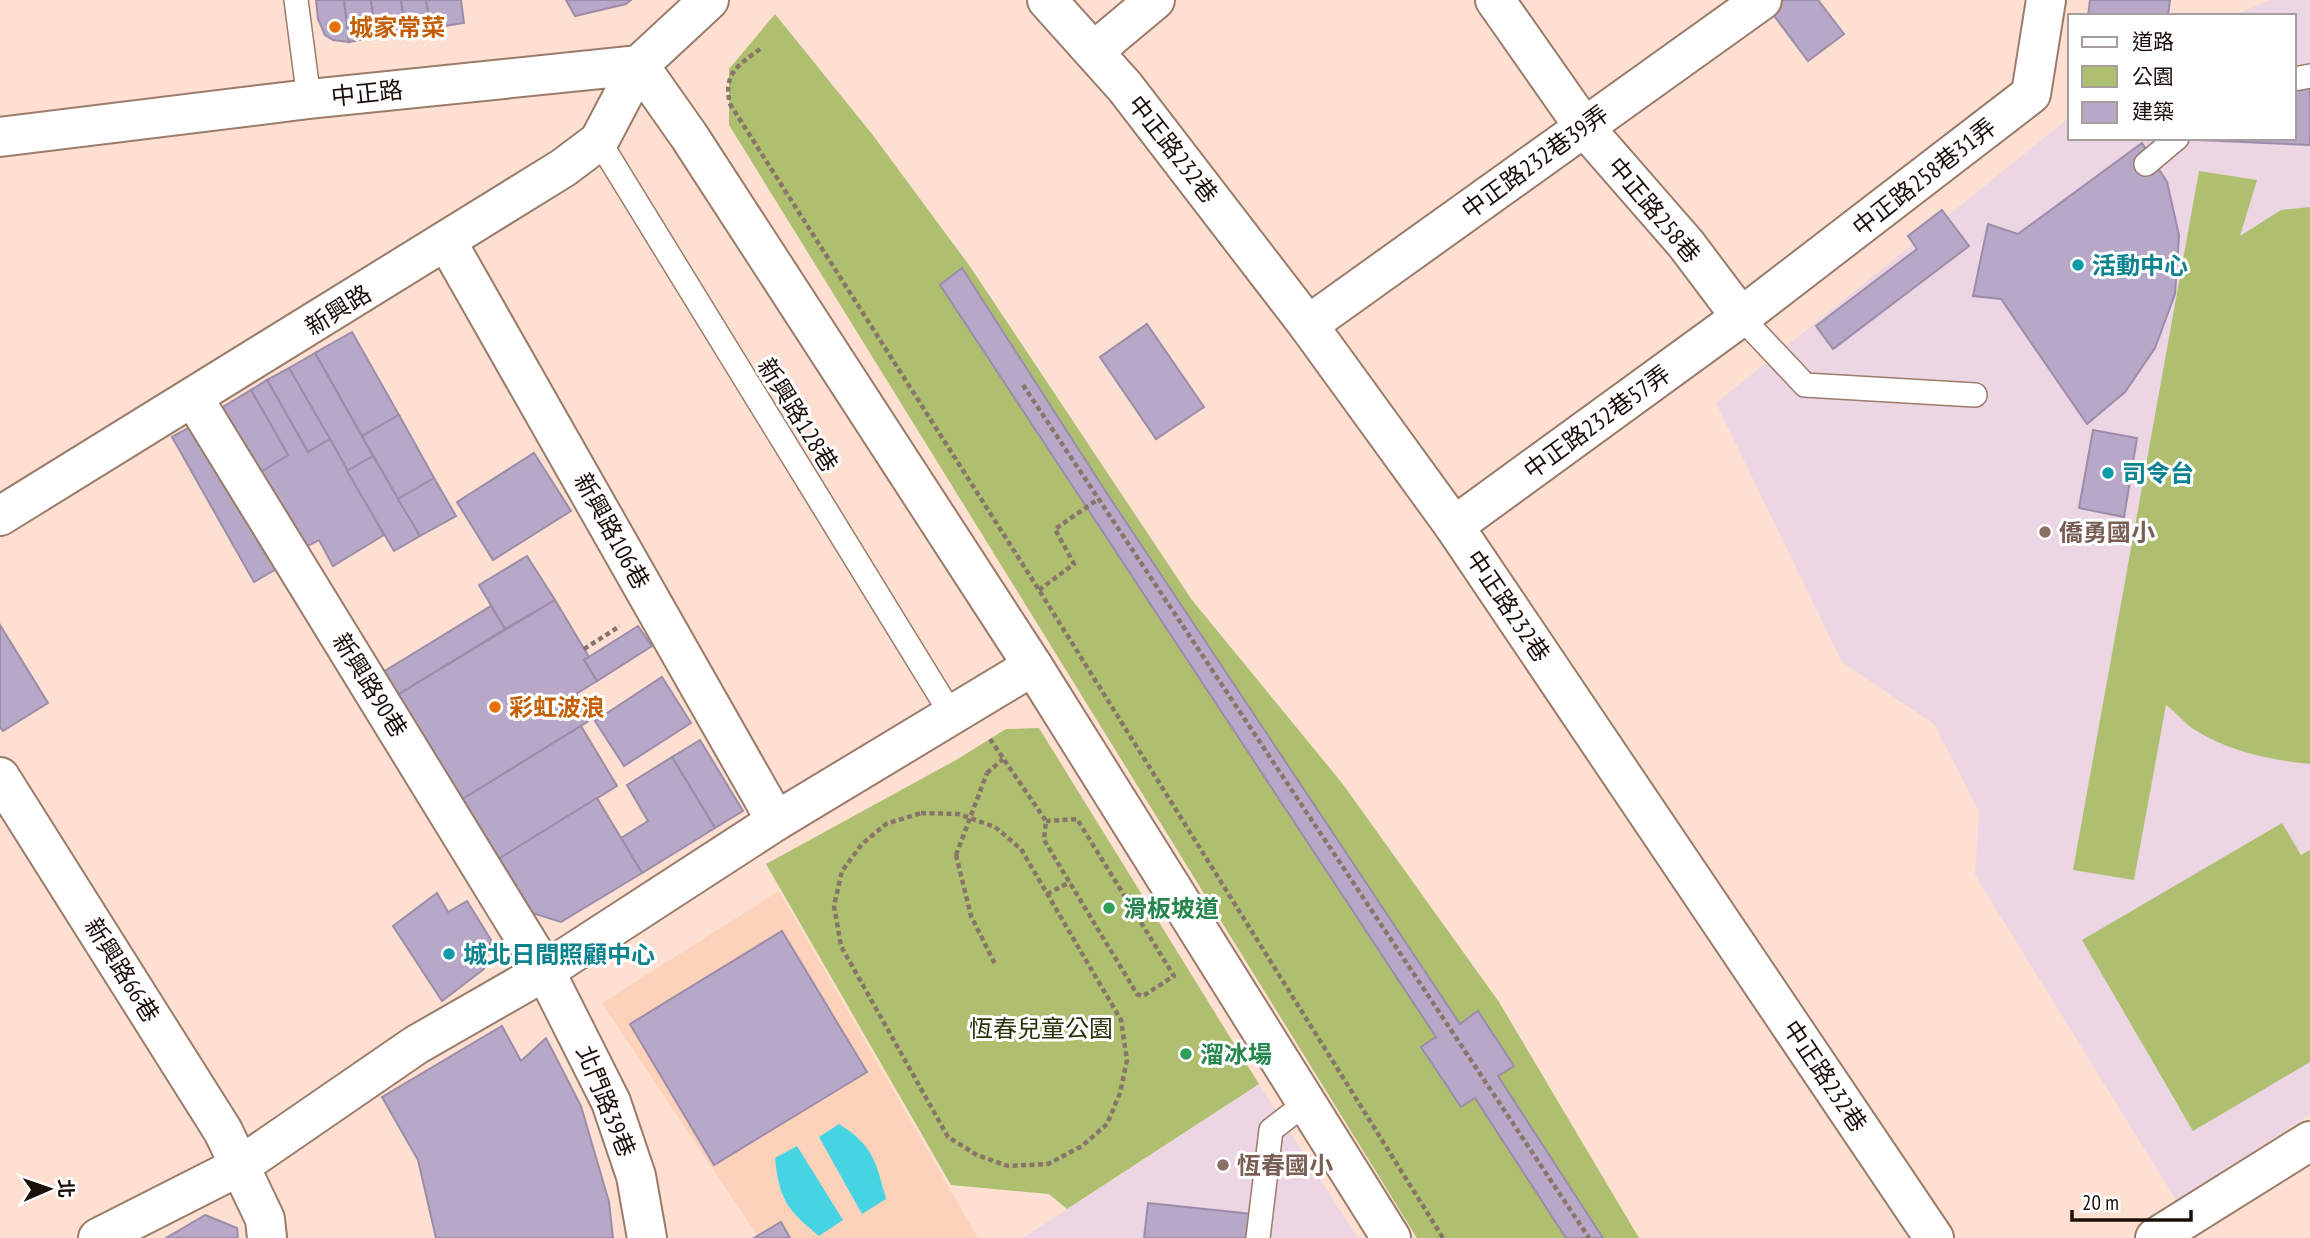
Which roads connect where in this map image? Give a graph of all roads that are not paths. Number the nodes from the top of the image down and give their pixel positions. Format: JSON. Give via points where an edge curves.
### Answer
{"nodes":[{"id":1,"x":296,"y":0,"type":"edge"},
{"id":2,"x":709,"y":0,"type":"edge"},
{"id":3,"x":1047,"y":0,"type":"edge"},
{"id":4,"x":1155,"y":0,"type":"edge"},
{"id":5,"x":1495,"y":0,"type":"edge"},
{"id":6,"x":1762,"y":0,"type":"edge"},
{"id":7,"x":2046,"y":0,"type":"edge"},
{"id":8,"x":1094,"y":51,"type":"junction"},
{"id":9,"x":639,"y":65,"type":"junction"},
{"id":10,"x":309,"y":99,"type":"junction"},
{"id":11,"x":1584,"y":127,"type":"junction"},
{"id":12,"x":0,"y":137,"type":"edge"},
{"id":13,"x":2175,"y":140,"type":"edge"},
{"id":14,"x":599,"y":141,"type":"junction"},
{"id":15,"x":2146,"y":164,"type":"dead end"},
{"id":16,"x":447,"y":242,"type":"junction"},
{"id":17,"x":1741,"y":317,"type":"junction"},
{"id":18,"x":1308,"y":325,"type":"junction"},
{"id":19,"x":1975,"y":395,"type":"dead end"},
{"id":20,"x":194,"y":399,"type":"junction"},
{"id":21,"x":0,"y":516,"type":"edge"},
{"id":22,"x":1454,"y":526,"type":"junction"},
{"id":23,"x":1033,"y":666,"type":"junction"},
{"id":24,"x":953,"y":717,"type":"junction"},
{"id":25,"x":0,"y":777,"type":"edge"},
{"id":26,"x":776,"y":821,"type":"junction"},
{"id":27,"x":545,"y":971,"type":"junction"},
{"id":28,"x":1306,"y":1102,"type":"junction"},
{"id":29,"x":2310,"y":1141,"type":"edge"},
{"id":30,"x":240,"y":1166,"type":"junction"},
{"id":31,"x":99,"y":1238,"type":"edge"},
{"id":32,"x":267,"y":1238,"type":"edge"},
{"id":33,"x":647,"y":1238,"type":"edge"},
{"id":34,"x":1258,"y":1238,"type":"edge"},
{"id":35,"x":1391,"y":1238,"type":"edge"},
{"id":36,"x":1934,"y":1238,"type":"edge"},
{"id":37,"x":2155,"y":1238,"type":"edge"}],
"edges":[{"from":1,"to":10,"type":"lane"},
{"from":2,"to":9,"type":"street"},
{"from":3,"to":8,"type":"street","name":"中正路232巷"},
{"from":4,"to":8,"type":"street"},
{"from":5,"to":11,"type":"street","name":"中正路258巷"},
{"from":6,"to":11,"type":"street","name":"中正路232巷39弄"},
{"from":7,"to":17,"type":"street","name":"中正路258巷31弄","via":[[2031,94]]},
{"from":8,"to":18,"type":"street","name":"中正路232巷"},
{"from":9,"to":10,"type":"street","name":"中正路"},
{"from":9,"to":14,"type":"street","name":"新興路"},
{"from":9,"to":23,"type":"street"},
{"from":10,"to":12,"type":"street","name":"中正路"},
{"from":11,"to":17,"type":"street","name":"中正路258巷","via":[[1686,244]]},
{"from":11,"to":18,"type":"street","name":"中正路232巷39弄"},
{"from":13,"to":15,"type":"lane"},
{"from":14,"to":16,"type":"street","name":"新興路"},
{"from":14,"to":24,"type":"lane","name":"新興路128巷"},
{"from":16,"to":20,"type":"street","name":"新興路"},
{"from":16,"to":26,"type":"street","name":"新興路106巷"},
{"from":17,"to":19,"type":"lane","via":[[1805,385]]},
{"from":17,"to":22,"type":"street","name":"中正路232巷57弄"},
{"from":18,"to":22,"type":"street","name":"中正路232巷"},
{"from":20,"to":21,"type":"street","name":"新興路"},
{"from":20,"to":27,"type":"street","name":"新興路90巷"},
{"from":22,"to":36,"type":"street","name":"中正路232巷"},
{"from":23,"to":24,"type":"street"},
{"from":23,"to":28,"type":"street"},
{"from":24,"to":26,"type":"street"},
{"from":25,"to":30,"type":"street","name":"新興路66巷","via":[[223,1130]]},
{"from":26,"to":27,"type":"street"},
{"from":27,"to":30,"type":"street","via":[[415,1045]]},
{"from":27,"to":33,"type":"street","name":"北門路39巷","via":[[611,1102],[636,1176]]},
{"from":28,"to":34,"type":"lane","via":[[1271,1130]]},
{"from":28,"to":35,"type":"street"},
{"from":29,"to":37,"type":"street"},
{"from":30,"to":31,"type":"street"},
{"from":30,"to":32,"type":"street","via":[[265,1219]]}]}
